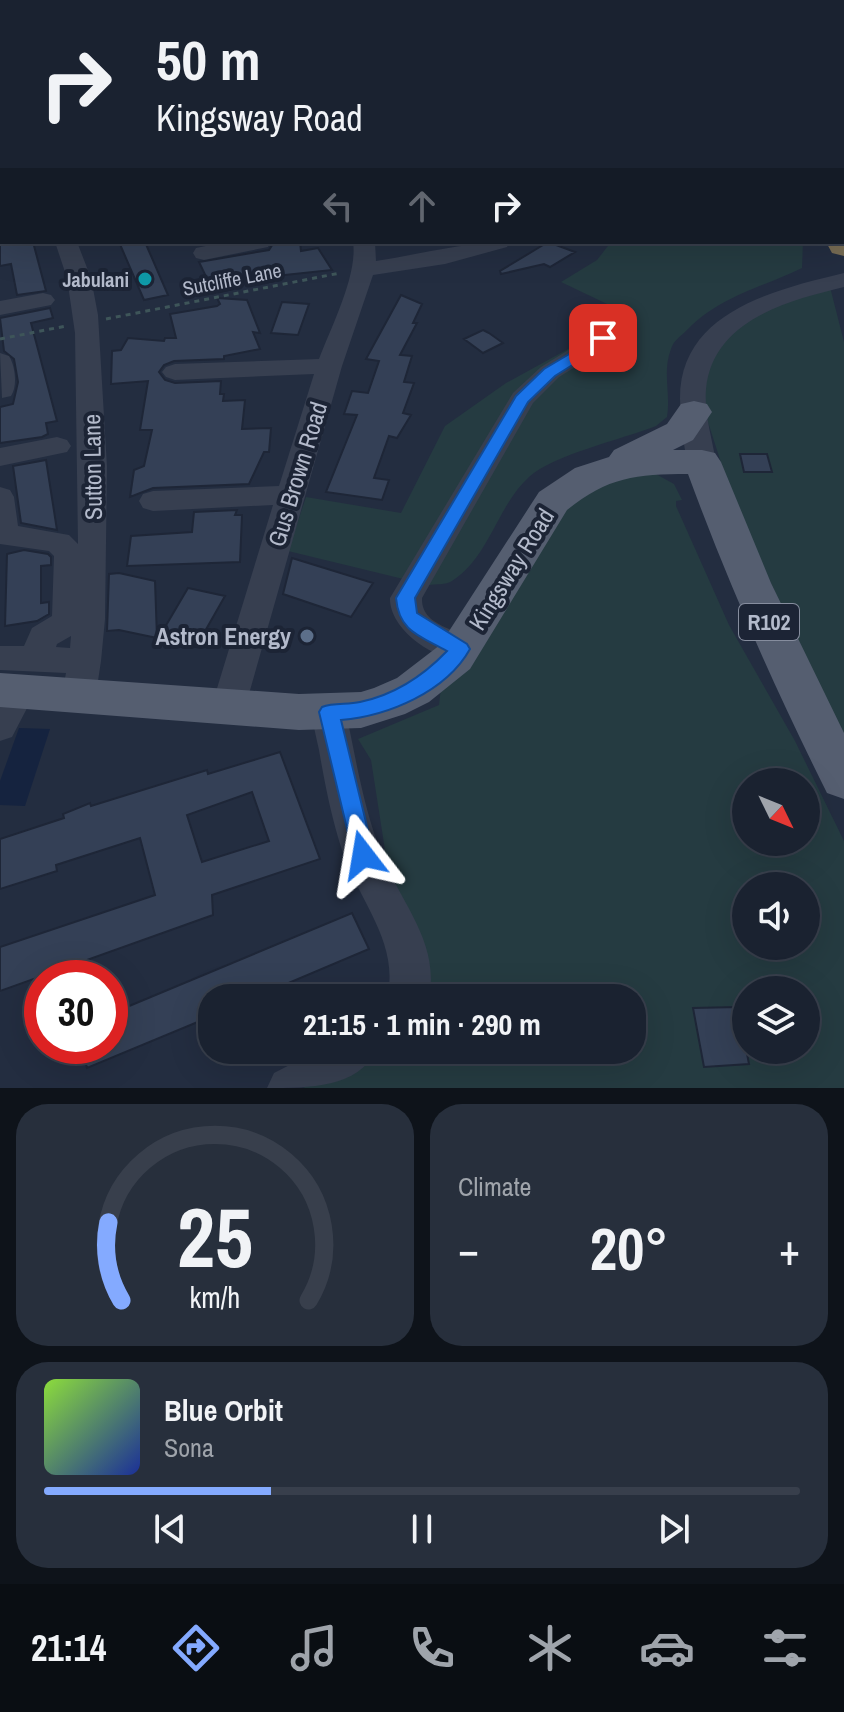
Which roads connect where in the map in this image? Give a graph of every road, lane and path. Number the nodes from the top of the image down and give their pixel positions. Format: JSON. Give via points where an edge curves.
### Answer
{"nodes":[{"id":1,"x":67,"y":244,"type":"edge"},
{"id":2,"x":250,"y":244,"type":"edge"},
{"id":3,"x":492,"y":244,"type":"edge"},
{"id":4,"x":204,"y":253,"type":"dead end"},
{"id":5,"x":363,"y":256,"type":"edge"},
{"id":6,"x":844,"y":280,"type":"edge"},
{"id":7,"x":43,"y":300,"type":"dead end"},
{"id":8,"x":0,"y":308,"type":"edge"},
{"id":9,"x":107,"y":319,"type":"dead end"},
{"id":10,"x":76,"y":325,"type":"dead end"},
{"id":11,"x":624,"y":326,"type":"dead end"},
{"id":12,"x":0,"y":339,"type":"edge"},
{"id":13,"x":0,"y":361,"type":"edge"},
{"id":14,"x":329,"y":366,"type":"junction"},
{"id":15,"x":175,"y":372,"type":"dead end"},
{"id":16,"x":2,"y":390,"type":"edge"},
{"id":17,"x":694,"y":412,"type":"junction"},
{"id":18,"x":57,"y":446,"type":"dead end"},
{"id":19,"x":0,"y":457,"type":"edge"},
{"id":20,"x":702,"y":462,"type":"junction"},
{"id":21,"x":629,"y":463,"type":"junction"},
{"id":22,"x":290,"y":495,"type":"junction"},
{"id":23,"x":0,"y":497,"type":"edge"},
{"id":24,"x":153,"y":501,"type":"dead end"},
{"id":25,"x":724,"y":524,"type":"junction"},
{"id":26,"x":2,"y":534,"type":"edge"},
{"id":27,"x":460,"y":649,"type":"junction"},
{"id":28,"x":82,"y":678,"type":"junction"},
{"id":29,"x":11,"y":685,"type":"edge"},
{"id":30,"x":228,"y":708,"type":"junction"},
{"id":31,"x":329,"y":712,"type":"junction"},
{"id":32,"x":844,"y":779,"type":"edge"},
{"id":33,"x":413,"y":984,"type":"edge"},
{"id":34,"x":336,"y":1064,"type":"edge"},
{"id":35,"x":289,"y":1088,"type":"edge"}],
"edges":[{"from":1,"to":28,"type":"street","name":"Sutton Lane","via":[[78,266],[87,313],[95,488]]},
{"from":2,"to":4,"type":"street"},
{"from":3,"to":5,"type":"street","via":[[445,257]]},
{"from":5,"to":9,"type":"path","name":"Sutcliffe Lane"},
{"from":5,"to":14,"type":"street","name":"Gus Brown Road"},
{"from":6,"to":17,"type":"street","via":[[776,298],[718,334],[695,372]]},
{"from":7,"to":8,"type":"street"},
{"from":10,"to":12,"type":"path"},
{"from":11,"to":27,"type":"street","via":[[550,372],[522,399],[406,598],[407,616]]},
{"from":13,"to":16,"type":"street"},
{"from":14,"to":15,"type":"street"},
{"from":14,"to":22,"type":"street","name":"Gus Brown Road"},
{"from":17,"to":20,"type":"street"},
{"from":17,"to":21,"type":"main road","via":[[680,432],[633,454]]},
{"from":18,"to":19,"type":"street"},
{"from":20,"to":21,"type":"main road","name":"Kingsway Road"},
{"from":20,"to":25,"type":"main road","number":"R102"},
{"from":21,"to":25,"type":"main road","via":[[679,479]]},
{"from":21,"to":27,"type":"main road","name":"Kingsway Road","via":[[584,477],[553,501]]},
{"from":22,"to":24,"type":"street"},
{"from":22,"to":30,"type":"street","name":"Gus Brown Road"},
{"from":23,"to":26,"type":"street"},
{"from":25,"to":32,"type":"main road","number":"R102"},
{"from":26,"to":29,"type":"street","via":[[58,542],[69,553],[68,619],[43,637]]},
{"from":27,"to":31,"type":"main road","name":"Kingsway Road","via":[[413,690],[361,710]]},
{"from":28,"to":29,"type":"main road","name":"Kingsway Road"},
{"from":28,"to":30,"type":"main road","name":"Kingsway Road"},
{"from":30,"to":31,"type":"main road","name":"Kingsway Road"},
{"from":31,"to":33,"type":"street","via":[[363,855],[409,954]]},
{"from":34,"to":35,"type":"street"}]}
